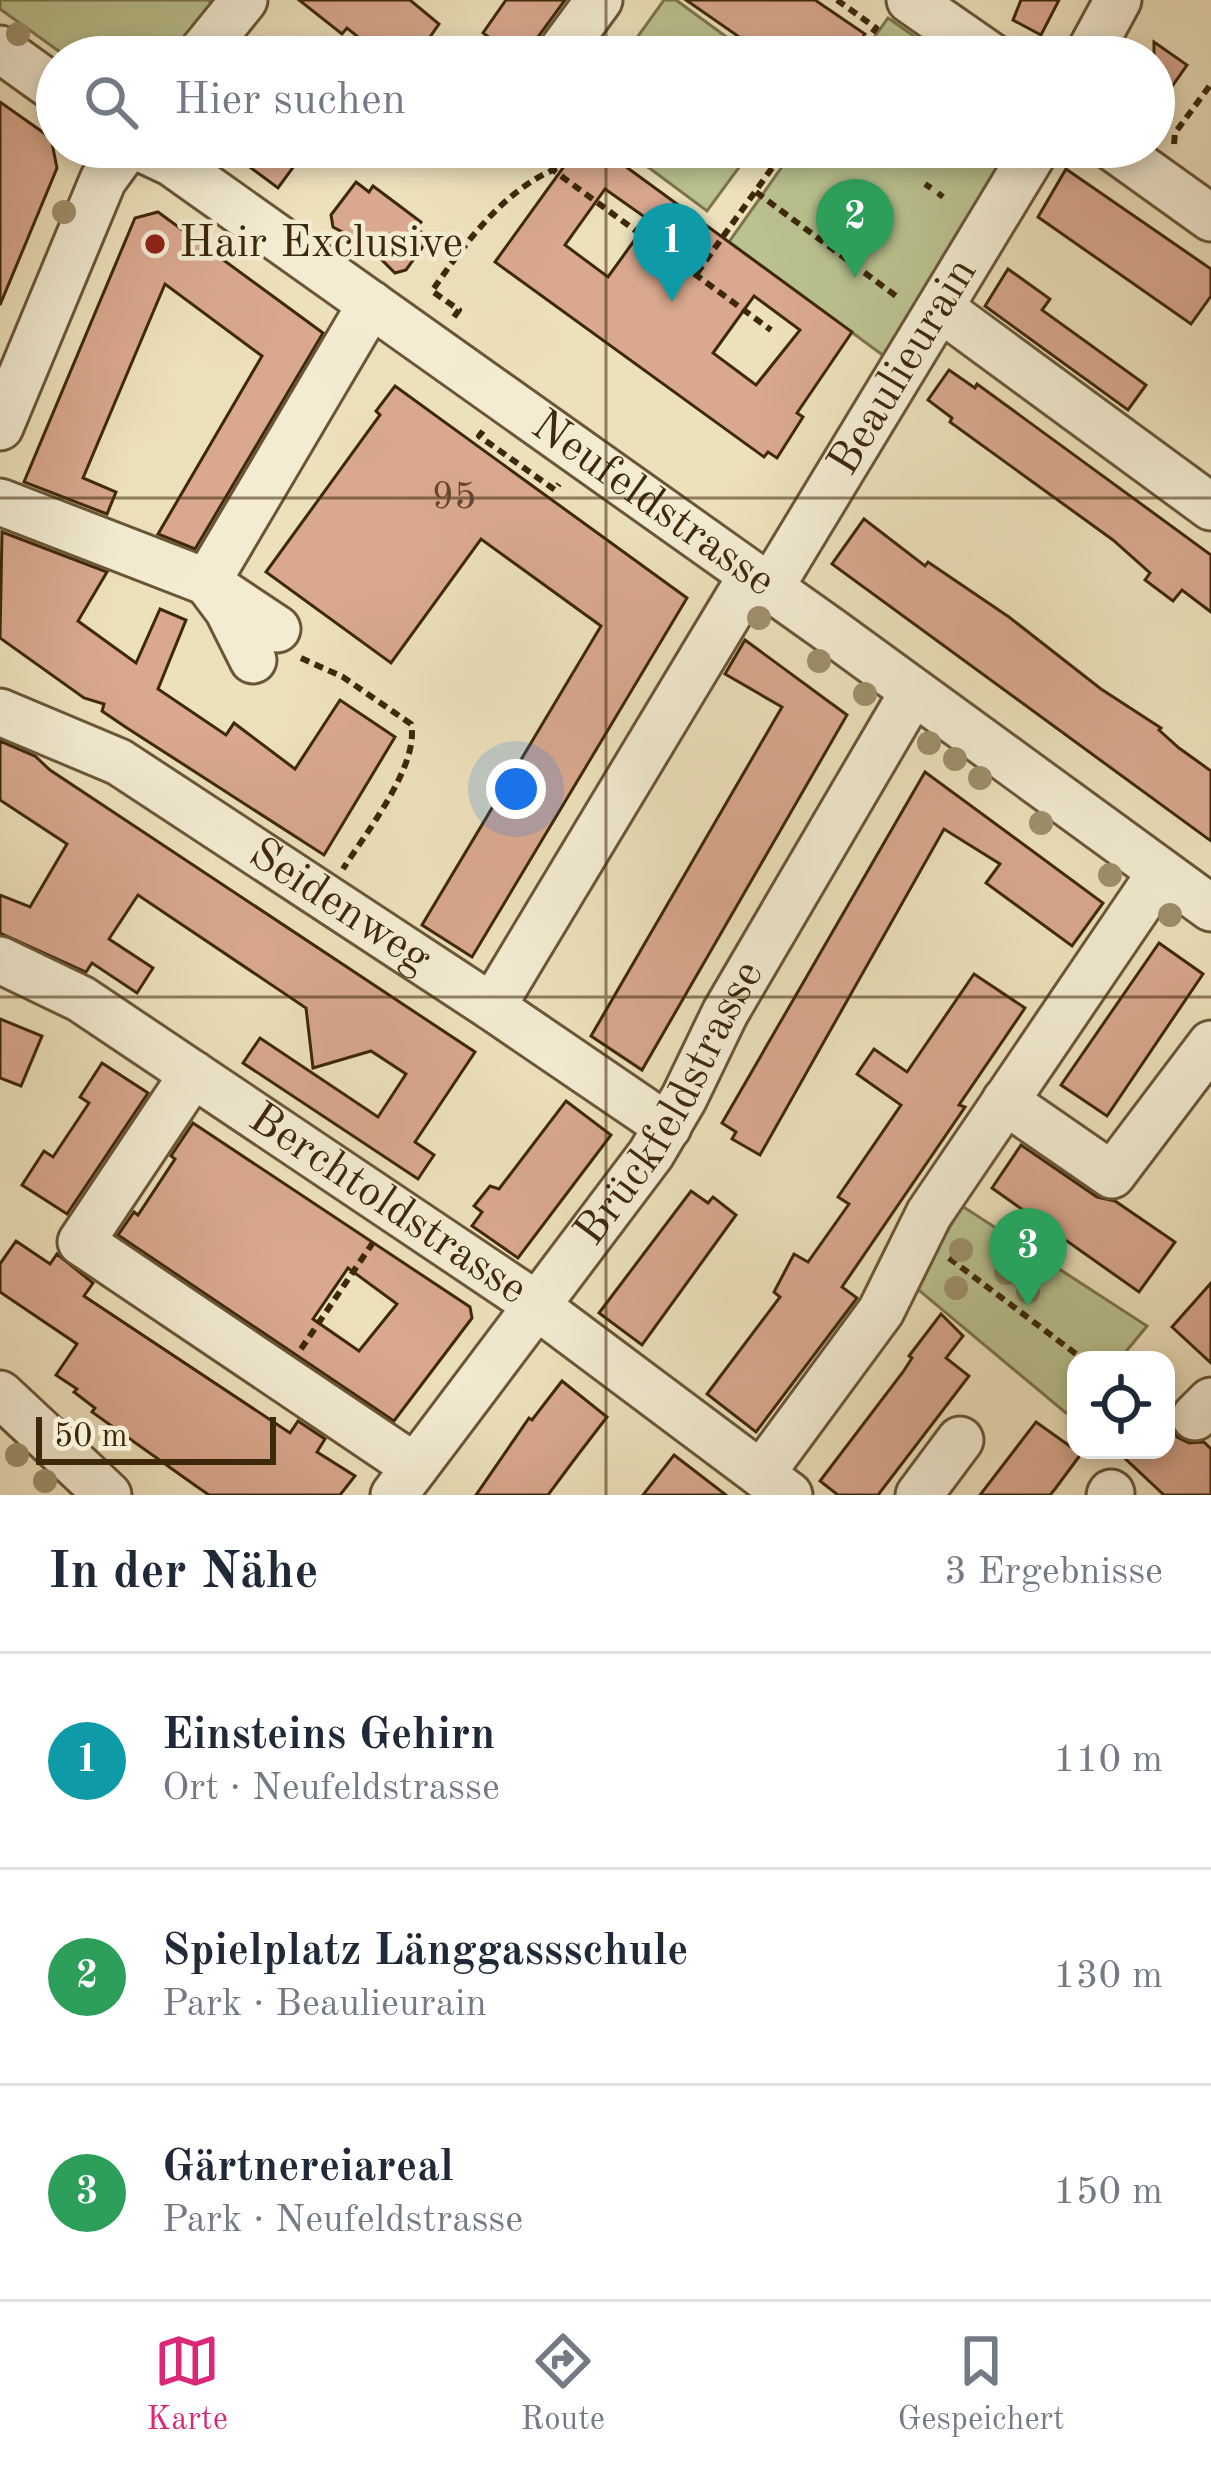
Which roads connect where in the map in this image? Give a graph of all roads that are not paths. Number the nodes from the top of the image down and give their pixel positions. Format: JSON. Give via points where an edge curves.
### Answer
{"nodes":[{"id":1,"x":244,"y":0,"type":"edge"},
{"id":2,"x":599,"y":0,"type":"edge"},
{"id":3,"x":910,"y":0,"type":"edge"},
{"id":4,"x":1118,"y":0,"type":"edge"},
{"id":5,"x":215,"y":36,"type":"edge"},
{"id":6,"x":572,"y":36,"type":"edge"},
{"id":7,"x":962,"y":36,"type":"edge"},
{"id":8,"x":1099,"y":36,"type":"edge"},
{"id":9,"x":0,"y":49,"type":"edge"},
{"id":10,"x":36,"y":75,"type":"edge"},
{"id":11,"x":112,"y":168,"type":"edge"},
{"id":12,"x":179,"y":168,"type":"edge"},
{"id":13,"x":1023,"y":168,"type":"edge"},
{"id":14,"x":1141,"y":168,"type":"edge"},
{"id":15,"x":1211,"y":218,"type":"edge"},
{"id":16,"x":370,"y":304,"type":"junction"},
{"id":17,"x":927,"y":309,"type":"junction"},
{"id":18,"x":0,"y":428,"type":"edge"},
{"id":19,"x":0,"y":502,"type":"edge"},
{"id":20,"x":1211,"y":507,"type":"edge"},
{"id":21,"x":207,"y":582,"type":"junction"},
{"id":22,"x":761,"y":582,"type":"junction"},
{"id":23,"x":274,"y":647,"type":"road end"},
{"id":24,"x":913,"y":692,"type":"junction"},
{"id":25,"x":0,"y":712,"type":"edge"},
{"id":26,"x":1161,"y":872,"type":"junction"},
{"id":27,"x":1211,"y":908,"type":"edge"},
{"id":28,"x":0,"y":960,"type":"edge"},
{"id":29,"x":492,"y":1006,"type":"junction"},
{"id":30,"x":1211,"y":1044,"type":"edge"},
{"id":31,"x":193,"y":1073,"type":"junction"},
{"id":32,"x":1005,"y":1101,"type":"junction"},
{"id":33,"x":668,"y":1127,"type":"junction"},
{"id":34,"x":536,"y":1305,"type":"junction"},
{"id":35,"x":0,"y":1394,"type":"edge"},
{"id":36,"x":960,"y":1440,"type":"dead end"},
{"id":37,"x":405,"y":1481,"type":"edge"},
{"id":38,"x":775,"y":1485,"type":"edge"},
{"id":39,"x":108,"y":1495,"type":"edge"},
{"id":40,"x":919,"y":1495,"type":"edge"}],
"edges":[{"from":1,"to":5,"type":"street"},
{"from":2,"to":6,"type":"street"},
{"from":3,"to":7,"type":"street"},
{"from":4,"to":8,"type":"street"},
{"from":9,"to":10,"type":"street"},
{"from":11,"to":18,"type":"street"},
{"from":12,"to":16,"type":"street","name":"Neufeldstrasse"},
{"from":13,"to":17,"type":"street","name":"Beaulieurain"},
{"from":14,"to":15,"type":"street"},
{"from":16,"to":21,"type":"street"},
{"from":16,"to":22,"type":"street","name":"Neufeldstrasse"},
{"from":17,"to":20,"type":"street"},
{"from":17,"to":22,"type":"street","name":"Beaulieurain"},
{"from":19,"to":21,"type":"street"},
{"from":21,"to":23,"type":"street"},
{"from":22,"to":24,"type":"street","name":"Neufeldstrasse"},
{"from":22,"to":29,"type":"street","name":"Beaulieurain"},
{"from":24,"to":26,"type":"street","name":"Neufeldstrasse"},
{"from":24,"to":33,"type":"street","name":"Brückfeldstrasse","via":[[725,1013]]},
{"from":25,"to":29,"type":"street","name":"Seidenweg","via":[[118,762]]},
{"from":26,"to":27,"type":"street","name":"Neufeldstrasse"},
{"from":26,"to":32,"type":"street"},
{"from":28,"to":31,"type":"street","name":"Berchtoldstrasse","via":[[74,994]]},
{"from":29,"to":33,"type":"street","name":"Seidenweg"},
{"from":30,"to":32,"type":"street","via":[[1112,1175]]},
{"from":31,"to":34,"type":"street","name":"Berchtoldstrasse"},
{"from":31,"to":37,"type":"street","via":[[81,1242]]},
{"from":32,"to":38,"type":"street","name":"Berchtoldstrasse","via":[[929,1214],[921,1255]]},
{"from":33,"to":34,"type":"street","name":"Brückfeldstrasse"},
{"from":34,"to":37,"type":"street","name":"Brückfeldstrasse"},
{"from":34,"to":38,"type":"street","name":"Berchtoldstrasse"},
{"from":35,"to":39,"type":"street"},
{"from":36,"to":40,"type":"street"}]}
